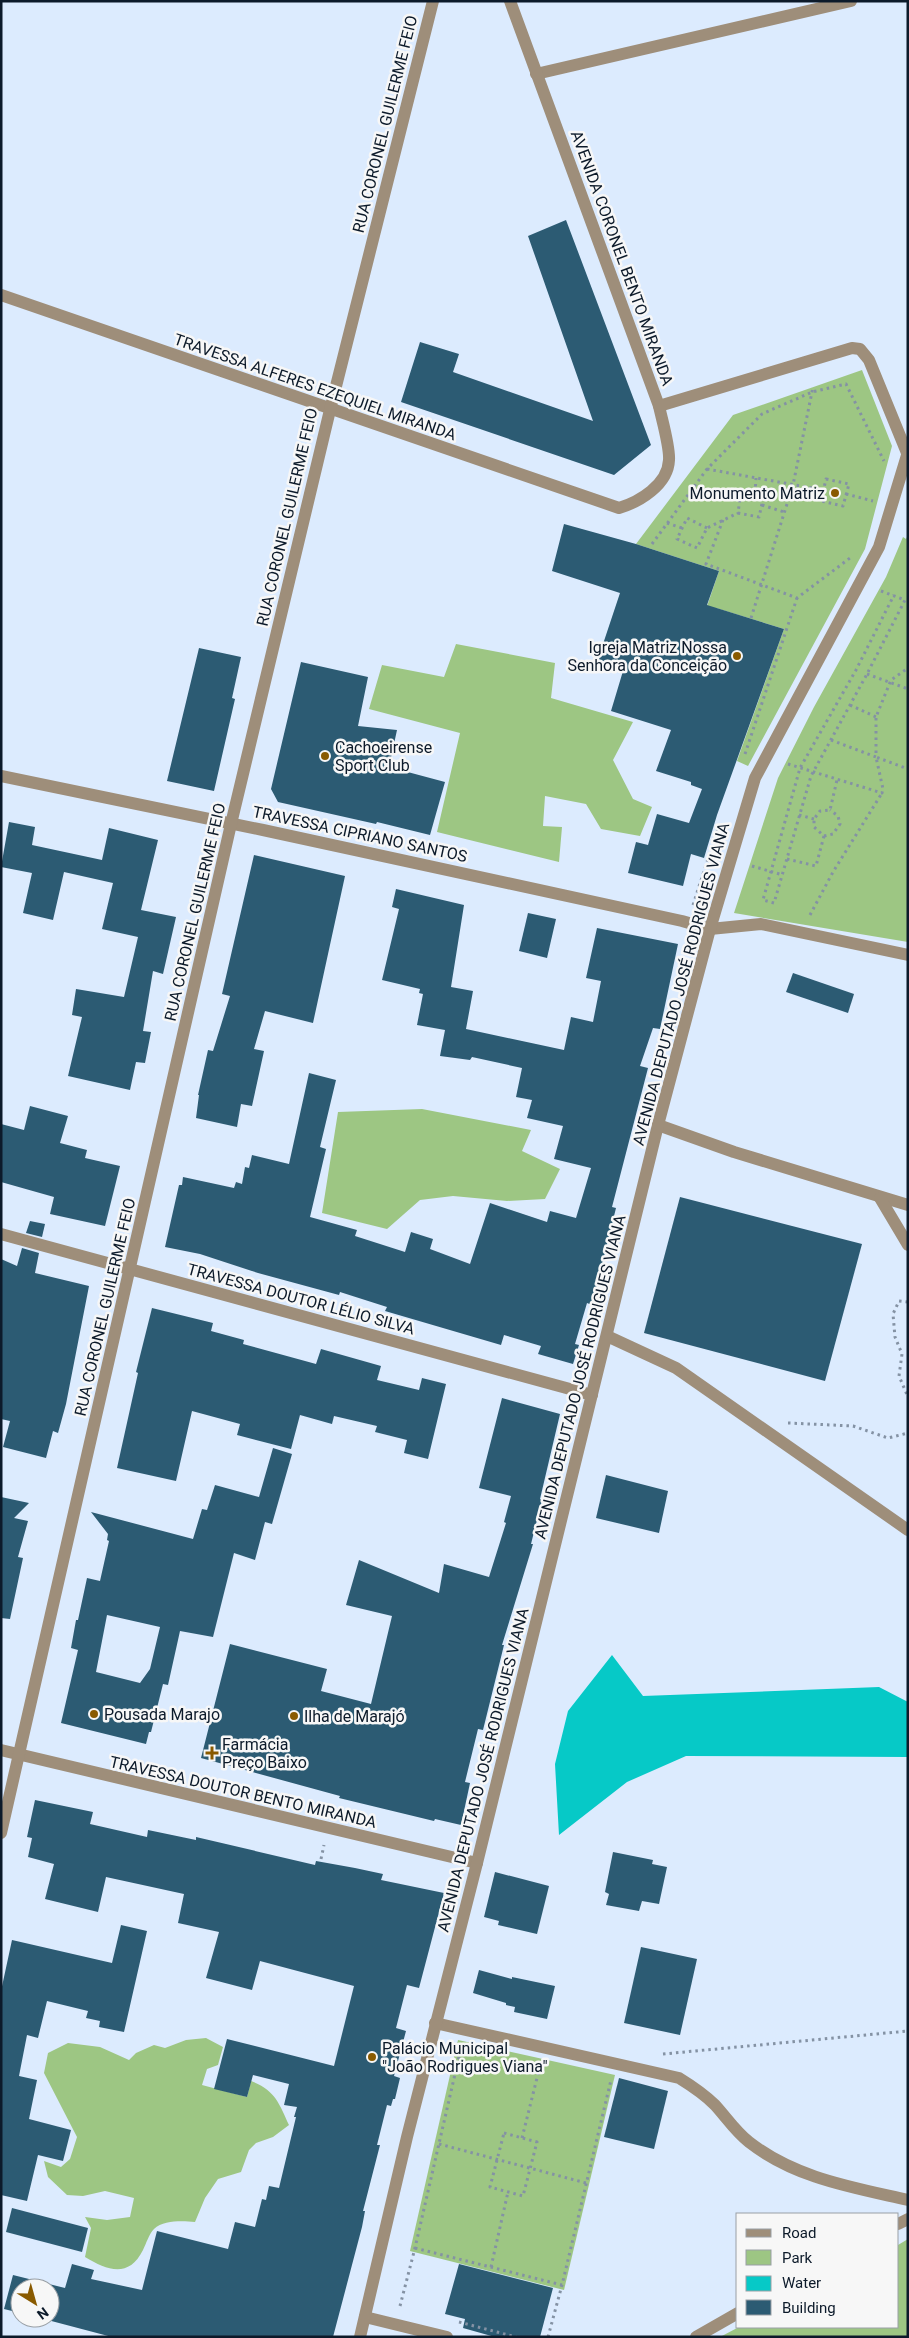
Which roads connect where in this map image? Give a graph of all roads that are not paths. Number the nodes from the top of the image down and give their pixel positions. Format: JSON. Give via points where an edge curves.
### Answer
{"nodes":[{"id":1,"x":433,"y":1,"type":"edge"},
{"id":2,"x":510,"y":1,"type":"edge"},
{"id":3,"x":852,"y":1,"type":"edge"},
{"id":4,"x":536,"y":74,"type":"junction"},
{"id":5,"x":1,"y":295,"type":"edge"},
{"id":6,"x":659,"y":406,"type":"junction"},
{"id":7,"x":330,"y":410,"type":"junction"},
{"id":8,"x":907,"y":453,"type":"edge"},
{"id":9,"x":618,"y":508,"type":"joint"},
{"id":10,"x":1,"y":776,"type":"edge"},
{"id":11,"x":231,"y":824,"type":"junction"},
{"id":12,"x":710,"y":929,"type":"junction"},
{"id":13,"x":908,"y":954,"type":"edge"},
{"id":14,"x":658,"y":1125,"type":"junction"},
{"id":15,"x":880,"y":1198,"type":"junction"},
{"id":16,"x":908,"y":1205,"type":"edge"},
{"id":17,"x":1,"y":1234,"type":"edge"},
{"id":18,"x":908,"y":1245,"type":"edge"},
{"id":19,"x":131,"y":1269,"type":"junction"},
{"id":20,"x":607,"y":1336,"type":"junction"},
{"id":21,"x":592,"y":1396,"type":"junction"},
{"id":22,"x":908,"y":1530,"type":"edge"},
{"id":23,"x":1,"y":1750,"type":"edge"},
{"id":24,"x":20,"y":1755,"type":"junction"},
{"id":25,"x":1,"y":1833,"type":"edge"},
{"id":26,"x":477,"y":1864,"type":"junction"},
{"id":27,"x":435,"y":2023,"type":"junction"},
{"id":28,"x":908,"y":2200,"type":"edge"},
{"id":29,"x":736,"y":2314,"type":"edge"},
{"id":30,"x":365,"y":2317,"type":"junction"},
{"id":31,"x":360,"y":2337,"type":"edge"},
{"id":32,"x":447,"y":2337,"type":"edge"},
{"id":33,"x":696,"y":2337,"type":"edge"}],
"edges":[{"from":1,"to":7,"type":"street","name":"RUA CORONEL GUILERME FEIO"},
{"from":2,"to":4,"type":"street","name":"AVENIDA CORONEL BENTO MIRANDA"},
{"from":3,"to":4,"type":"street"},
{"from":4,"to":6,"type":"street","name":"AVENIDA CORONEL BENTO MIRANDA"},
{"from":5,"to":7,"type":"street","name":"TRAVESSA ALFERES EZEQUIEL MIRANDA"},
{"from":6,"to":8,"type":"street","via":[[852,348],[860,349],[869,360]]},
{"from":6,"to":9,"type":"street","name":"AVENIDA CORONEL BENTO MIRANDA","via":[[670,460],[664,476],[646,496]]},
{"from":7,"to":9,"type":"street","name":"TRAVESSA ALFERES EZEQUIEL MIRANDA"},
{"from":7,"to":11,"type":"street","name":"RUA CORONEL GUILERME FEIO"},
{"from":8,"to":12,"type":"street","name":"AVENIDA DEPUTADO JOSÉ RODRIGUES VIANA","via":[[879,547],[755,778]]},
{"from":10,"to":11,"type":"street","name":"TRAVESSA CIPRIANO SANTOS"},
{"from":11,"to":12,"type":"street","name":"TRAVESSA CIPRIANO SANTOS"},
{"from":11,"to":19,"type":"street","name":"RUA CORONEL GUILERME FEIO"},
{"from":12,"to":13,"type":"street","via":[[761,924]]},
{"from":12,"to":14,"type":"street","name":"AVENIDA DEPUTADO JOSÉ RODRIGUES VIANA"},
{"from":14,"to":15,"type":"street"},
{"from":14,"to":20,"type":"street","name":"AVENIDA DEPUTADO JOSÉ RODRIGUES VIANA"},
{"from":15,"to":16,"type":"street"},
{"from":15,"to":18,"type":"street"},
{"from":17,"to":19,"type":"street","name":"TRAVESSA DOUTOR LÉLIO SILVA"},
{"from":19,"to":21,"type":"street","name":"TRAVESSA DOUTOR LÉLIO SILVA"},
{"from":19,"to":24,"type":"street","name":"RUA CORONEL GUILERME FEIO"},
{"from":20,"to":21,"type":"street","name":"AVENIDA DEPUTADO JOSÉ RODRIGUES VIANA"},
{"from":20,"to":22,"type":"street","via":[[676,1368]]},
{"from":21,"to":26,"type":"street","name":"AVENIDA DEPUTADO JOSÉ RODRIGUES VIANA"},
{"from":23,"to":24,"type":"street","name":"TRAVESSA DOUTOR BENTO MIRANDA"},
{"from":24,"to":25,"type":"street","name":"RUA CORONEL GUILERME FEIO"},
{"from":24,"to":26,"type":"street","name":"TRAVESSA DOUTOR BENTO MIRANDA"},
{"from":26,"to":27,"type":"street","name":"AVENIDA DEPUTADO JOSÉ RODRIGUES VIANA"},
{"from":27,"to":28,"type":"street","via":[[679,2078],[709,2099],[748,2141],[784,2165],[826,2182]]},
{"from":27,"to":30,"type":"street","name":"AVENIDA DEPUTADO JOSÉ RODRIGUES VIANA"},
{"from":29,"to":33,"type":"street"},
{"from":30,"to":31,"type":"street","name":"AVENIDA DEPUTADO JOSÉ RODRIGUES VIANA"},
{"from":30,"to":32,"type":"street"}]}
